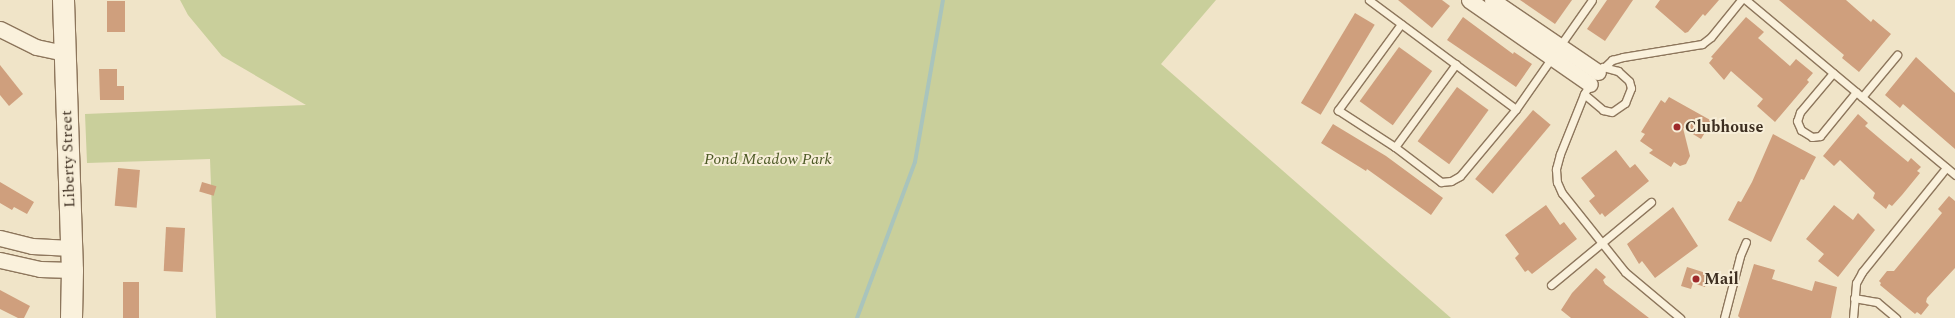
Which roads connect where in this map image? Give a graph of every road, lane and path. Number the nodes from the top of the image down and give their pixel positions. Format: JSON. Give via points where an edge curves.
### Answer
{"nodes":[{"id":1,"x":63,"y":0,"type":"edge"},
{"id":2,"x":1369,"y":0,"type":"edge"},
{"id":3,"x":1468,"y":0,"type":"edge"},
{"id":4,"x":1492,"y":0,"type":"edge"},
{"id":5,"x":1592,"y":0,"type":"edge"},
{"id":6,"x":1741,"y":0,"type":"edge"},
{"id":7,"x":1746,"y":0,"type":"edge"},
{"id":8,"x":1401,"y":24,"type":"junction"},
{"id":9,"x":0,"y":29,"type":"edge"},
{"id":10,"x":65,"y":52,"type":"junction"},
{"id":11,"x":1556,"y":52,"type":"junction"},
{"id":12,"x":1897,"y":55,"type":"dead end"},
{"id":13,"x":1456,"y":64,"type":"junction"},
{"id":14,"x":1833,"y":73,"type":"junction"},
{"id":15,"x":1594,"y":79,"type":"junction"},
{"id":16,"x":1859,"y":95,"type":"junction"},
{"id":17,"x":1516,"y":109,"type":"junction"},
{"id":18,"x":1395,"y":147,"type":"junction"},
{"id":19,"x":1946,"y":168,"type":"junction"},
{"id":20,"x":1955,"y":175,"type":"edge"},
{"id":21,"x":1651,"y":202,"type":"dead end"},
{"id":22,"x":0,"y":238,"type":"edge"},
{"id":23,"x":1746,"y":242,"type":"dead end"},
{"id":24,"x":1601,"y":243,"type":"junction"},
{"id":25,"x":71,"y":248,"type":"junction"},
{"id":26,"x":0,"y":260,"type":"edge"},
{"id":27,"x":72,"y":270,"type":"junction"},
{"id":28,"x":1551,"y":285,"type":"dead end"},
{"id":29,"x":1854,"y":298,"type":"junction"},
{"id":30,"x":71,"y":318,"type":"edge"},
{"id":31,"x":1680,"y":318,"type":"edge"},
{"id":32,"x":1724,"y":318,"type":"edge"},
{"id":33,"x":1853,"y":318,"type":"edge"},
{"id":34,"x":1896,"y":318,"type":"edge"}],
"edges":[{"from":1,"to":10,"type":"main road","name":"Liberty Street"},
{"from":2,"to":8,"type":"lane"},
{"from":3,"to":11,"type":"street"},
{"from":4,"to":11,"type":"street"},
{"from":5,"to":11,"type":"lane"},
{"from":6,"to":15,"type":"lane","via":[[1711,37],[1702,44],[1612,60]]},
{"from":7,"to":14,"type":"lane"},
{"from":8,"to":13,"type":"lane"},
{"from":8,"to":18,"type":"lane","via":[[1338,110]]},
{"from":9,"to":10,"type":"street","via":[[36,47]]},
{"from":10,"to":25,"type":"main road","name":"Liberty Street"},
{"from":11,"to":15,"type":"street"},
{"from":11,"to":17,"type":"lane"},
{"from":12,"to":16,"type":"lane"},
{"from":13,"to":17,"type":"lane"},
{"from":13,"to":18,"type":"lane"},
{"from":14,"to":16,"type":"lane"},
{"from":14,"to":16,"type":"lane","via":[[1800,112],[1797,121],[1801,130],[1812,136],[1820,136]]},
{"from":15,"to":15,"type":"lane","via":[[1603,110],[1612,112],[1625,104],[1631,88],[1629,81],[1618,71]]},
{"from":15,"to":24,"type":"lane","via":[[1560,154],[1556,169],[1557,182],[1562,193]]},
{"from":16,"to":19,"type":"lane"},
{"from":17,"to":18,"type":"lane","via":[[1460,176],[1451,181],[1441,182]]},
{"from":19,"to":20,"type":"lane"},
{"from":19,"to":29,"type":"lane","via":[[1862,272],[1856,283]]},
{"from":21,"to":24,"type":"lane"},
{"from":22,"to":25,"type":"street","via":[[32,246]]},
{"from":23,"to":32,"type":"lane"},
{"from":24,"to":28,"type":"lane"},
{"from":24,"to":31,"type":"lane","via":[[1635,283]]},
{"from":25,"to":27,"type":"main road","name":"Liberty Street"},
{"from":26,"to":27,"type":"street","via":[[40,269]]},
{"from":27,"to":30,"type":"main road","name":"Liberty Street"},
{"from":29,"to":33,"type":"lane"},
{"from":29,"to":34,"type":"lane","via":[[1877,302]]}]}
